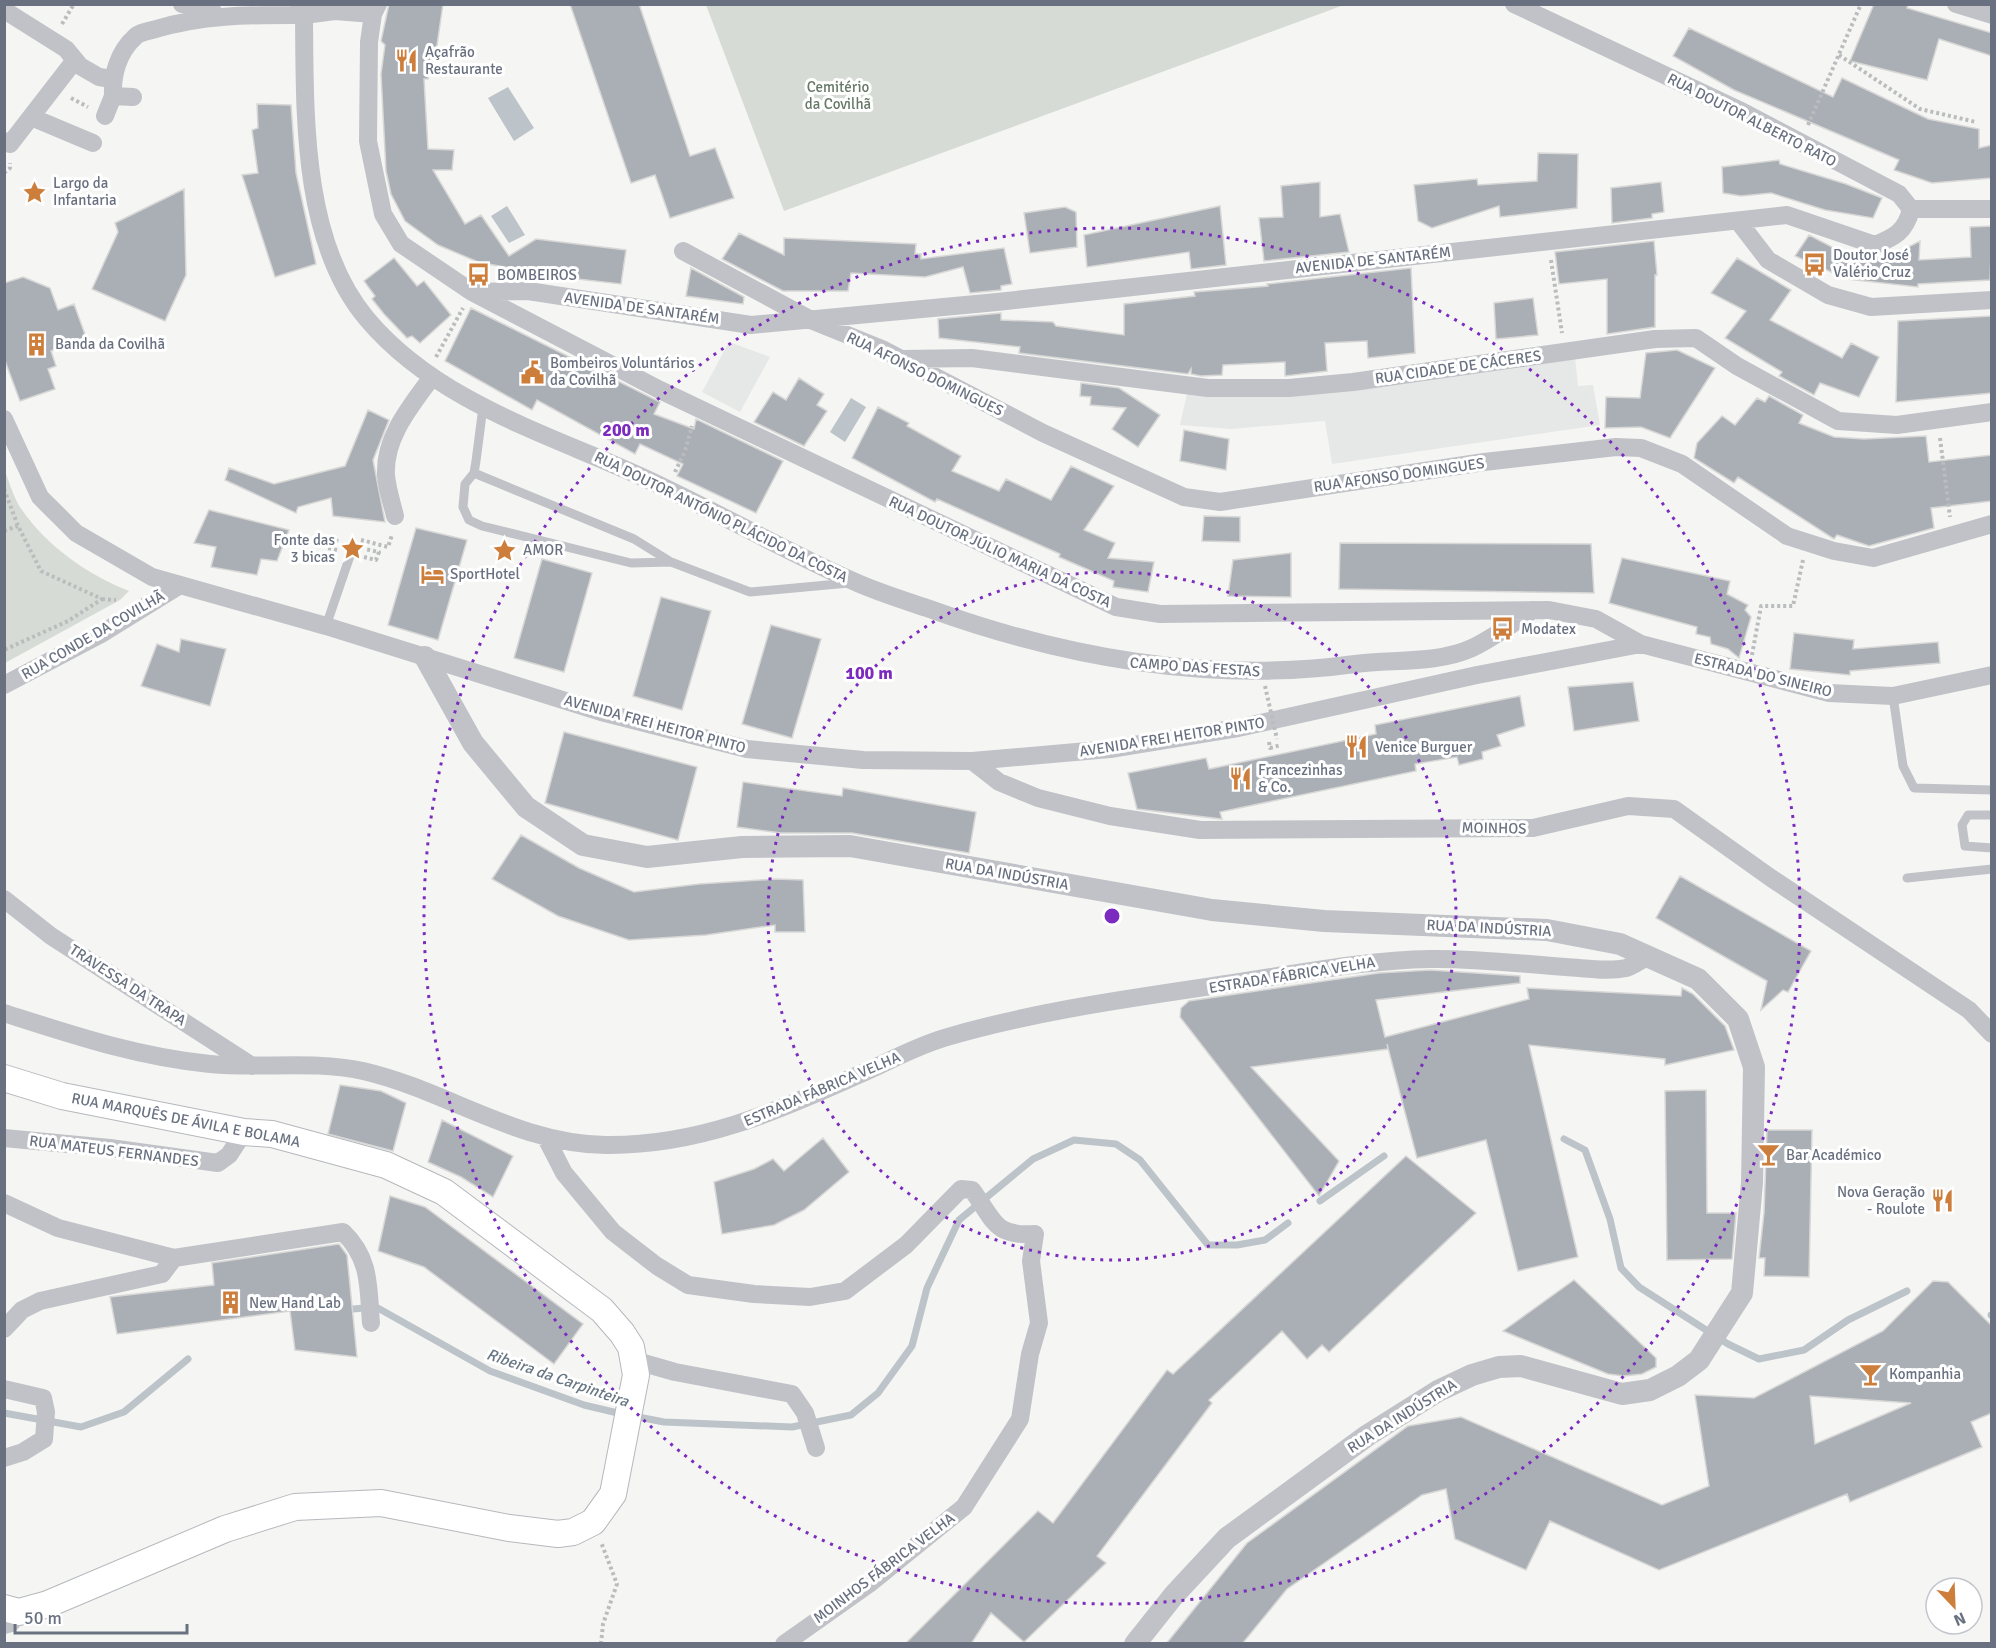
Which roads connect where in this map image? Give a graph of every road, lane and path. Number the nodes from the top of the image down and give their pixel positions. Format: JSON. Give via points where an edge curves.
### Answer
{"nodes":[{"id":1,"x":182,"y":4,"type":"edge"},
{"id":2,"x":1514,"y":4,"type":"edge"},
{"id":3,"x":1861,"y":4,"type":"edge"},
{"id":4,"x":1956,"y":4,"type":"edge"},
{"id":5,"x":337,"y":8,"type":"edge"},
{"id":6,"x":376,"y":9,"type":"edge"},
{"id":7,"x":4,"y":10,"type":"edge"},
{"id":8,"x":301,"y":10,"type":"edge"},
{"id":9,"x":221,"y":15,"type":"junction"},
{"id":10,"x":1992,"y":15,"type":"edge"},
{"id":11,"x":1839,"y":55,"type":"junction"},
{"id":12,"x":75,"y":60,"type":"junction"},
{"id":13,"x":112,"y":88,"type":"junction"},
{"id":14,"x":51,"y":89,"type":"junction"},
{"id":15,"x":133,"y":97,"type":"dead end"},
{"id":16,"x":105,"y":116,"type":"joint"},
{"id":17,"x":31,"y":117,"type":"junction"},
{"id":18,"x":1976,"y":122,"type":"dead end"},
{"id":19,"x":7,"y":143,"type":"edge"},
{"id":20,"x":93,"y":143,"type":"dead end"},
{"id":21,"x":1800,"y":143,"type":"junction"},
{"id":22,"x":1911,"y":209,"type":"junction"},
{"id":23,"x":1992,"y":209,"type":"edge"},
{"id":24,"x":1738,"y":221,"type":"junction"},
{"id":25,"x":1548,"y":242,"type":"junction"},
{"id":26,"x":684,"y":251,"type":"dead end"},
{"id":27,"x":472,"y":292,"type":"junction"},
{"id":28,"x":1992,"y":300,"type":"edge"},
{"id":29,"x":813,"y":321,"type":"junction"},
{"id":30,"x":1566,"y":352,"type":"junction"},
{"id":31,"x":901,"y":359,"type":"junction"},
{"id":32,"x":430,"y":375,"type":"junction"},
{"id":33,"x":483,"y":407,"type":"junction"},
{"id":34,"x":697,"y":407,"type":"junction"},
{"id":35,"x":1992,"y":412,"type":"edge"},
{"id":36,"x":4,"y":419,"type":"edge"},
{"id":37,"x":1937,"y":419,"type":"junction"},
{"id":38,"x":474,"y":473,"type":"junction"},
{"id":39,"x":675,"y":473,"type":"dead end"},
{"id":40,"x":4,"y":489,"type":"edge"},
{"id":41,"x":395,"y":516,"type":"dead end"},
{"id":42,"x":1992,"y":524,"type":"edge"},
{"id":43,"x":18,"y":526,"type":"junction"},
{"id":44,"x":4,"y":531,"type":"edge"},
{"id":45,"x":1953,"y":536,"type":"junction"},
{"id":46,"x":1807,"y":542,"type":"junction"},
{"id":47,"x":351,"y":554,"type":"dead end"},
{"id":48,"x":671,"y":562,"type":"junction"},
{"id":49,"x":856,"y":583,"type":"junction"},
{"id":50,"x":180,"y":585,"type":"junction"},
{"id":51,"x":1533,"y":610,"type":"junction"},
{"id":52,"x":326,"y":626,"type":"junction"},
{"id":53,"x":1641,"y":644,"type":"junction"},
{"id":54,"x":4,"y":650,"type":"edge"},
{"id":55,"x":425,"y":657,"type":"junction"},
{"id":56,"x":1749,"y":673,"type":"junction"},
{"id":57,"x":1992,"y":675,"type":"edge"},
{"id":58,"x":4,"y":685,"type":"edge"},
{"id":59,"x":1265,"y":686,"type":"dead end"},
{"id":60,"x":1893,"y":696,"type":"junction"},
{"id":61,"x":1281,"y":745,"type":"dead end"},
{"id":62,"x":972,"y":761,"type":"junction"},
{"id":63,"x":1992,"y":789,"type":"edge"},
{"id":64,"x":1992,"y":815,"type":"edge"},
{"id":65,"x":1992,"y":848,"type":"edge"},
{"id":66,"x":1992,"y":869,"type":"edge"},
{"id":67,"x":1907,"y":878,"type":"dead end"},
{"id":68,"x":4,"y":899,"type":"edge"},
{"id":69,"x":1648,"y":956,"type":"junction"},
{"id":70,"x":4,"y":1013,"type":"edge"},
{"id":71,"x":1992,"y":1034,"type":"edge"},
{"id":72,"x":254,"y":1067,"type":"junction"},
{"id":73,"x":4,"y":1078,"type":"edge"},
{"id":74,"x":244,"y":1132,"type":"junction"},
{"id":75,"x":4,"y":1138,"type":"edge"},
{"id":76,"x":546,"y":1138,"type":"junction"},
{"id":77,"x":4,"y":1203,"type":"edge"},
{"id":78,"x":174,"y":1258,"type":"junction"},
{"id":79,"x":371,"y":1323,"type":"dead end"},
{"id":80,"x":4,"y":1329,"type":"edge"},
{"id":81,"x":635,"y":1367,"type":"junction"},
{"id":82,"x":4,"y":1389,"type":"edge"},
{"id":83,"x":816,"y":1448,"type":"dead end"},
{"id":84,"x":4,"y":1458,"type":"edge"},
{"id":85,"x":602,"y":1544,"type":"dead end"},
{"id":86,"x":10,"y":1615,"type":"edge"},
{"id":87,"x":601,"y":1644,"type":"edge"},
{"id":88,"x":784,"y":1644,"type":"edge"},
{"id":89,"x":1135,"y":1644,"type":"edge"}],
"edges":[{"from":1,"to":9,"type":"street"},
{"from":2,"to":21,"type":"street","name":"RUA DOUTOR ALBERTO RATO"},
{"from":3,"to":11,"type":"path"},
{"from":4,"to":10,"type":"street"},
{"from":5,"to":6,"type":"street"},
{"from":5,"to":8,"type":"street"},
{"from":6,"to":27,"type":"street","name":"RUA DOUTOR JÚLIO MARIA DA COSTA","via":[[369,42],[368,141],[383,214],[400,244]]},
{"from":7,"to":12,"type":"street","via":[[66,49]]},
{"from":8,"to":9,"type":"street"},
{"from":8,"to":32,"type":"street","name":"RUA DOUTOR ANTÓNIO PLÁCIDO DA COSTA","via":[[306,129],[319,215],[328,245],[344,283],[365,317],[401,355]]},
{"from":9,"to":13,"type":"street","via":[[178,22],[136,35],[120,57]]},
{"from":11,"to":18,"type":"path","via":[[1920,108]]},
{"from":11,"to":21,"type":"path"},
{"from":12,"to":13,"type":"street"},
{"from":12,"to":14,"type":"street"},
{"from":13,"to":15,"type":"street"},
{"from":13,"to":16,"type":"street"},
{"from":14,"to":16,"type":"path"},
{"from":14,"to":17,"type":"street"},
{"from":17,"to":19,"type":"street"},
{"from":17,"to":20,"type":"street"},
{"from":21,"to":22,"type":"street","name":"RUA DOUTOR ALBERTO RATO","via":[[1899,194]]},
{"from":22,"to":23,"type":"street"},
{"from":22,"to":24,"type":"street","name":"AVENIDA DE SANTARÉM","via":[[1907,224],[1875,245],[1787,215]]},
{"from":24,"to":25,"type":"street","name":"AVENIDA DE SANTARÉM"},
{"from":24,"to":28,"type":"street","via":[[1768,260],[1828,295],[1871,307]]},
{"from":25,"to":29,"type":"street","name":"AVENIDA DE SANTARÉM"},
{"from":25,"to":30,"type":"path"},
{"from":26,"to":29,"type":"street"},
{"from":27,"to":29,"type":"street","name":"AVENIDA DE SANTARÉM","via":[[528,291],[751,324]]},
{"from":27,"to":32,"type":"path"},
{"from":27,"to":34,"type":"street","name":"RUA DOUTOR JÚLIO MARIA DA COSTA"},
{"from":29,"to":31,"type":"street","name":"RUA AFONSO DOMINGUES"},
{"from":30,"to":31,"type":"street","name":"RUA CIDADE DE CÁCERES","via":[[1289,388],[1208,388],[972,358]]},
{"from":30,"to":37,"type":"street","name":"RUA CIDADE DE CÁCERES","via":[[1655,339],[1696,338],[1737,366],[1838,421],[1897,425]]},
{"from":31,"to":46,"type":"street","name":"RUA AFONSO DOMINGUES","via":[[1043,434],[1184,497],[1220,502],[1484,462],[1616,447],[1641,448],[1682,464],[1787,536]]},
{"from":32,"to":33,"type":"street","name":"RUA DOUTOR ANTÓNIO PLÁCIDO DA COSTA"},
{"from":32,"to":41,"type":"street","via":[[387,449],[386,476]]},
{"from":33,"to":38,"type":"lane"},
{"from":33,"to":49,"type":"street","name":"RUA DOUTOR ANTÓNIO PLÁCIDO DA COSTA","via":[[642,477]]},
{"from":34,"to":39,"type":"path"},
{"from":34,"to":51,"type":"street","name":"RUA DOUTOR JÚLIO MARIA DA COSTA","via":[[1116,607],[1160,614]]},
{"from":35,"to":37,"type":"street","name":"RUA CIDADE DE CÁCERES"},
{"from":36,"to":50,"type":"street","name":"AVENIDA FREI HEITOR PINTO","via":[[40,496],[76,533],[152,577]]},
{"from":37,"to":45,"type":"path"},
{"from":38,"to":48,"type":"lane","via":[[634,539]]},
{"from":38,"to":48,"type":"lane","via":[[465,484],[463,507],[469,520],[482,526],[631,564]]},
{"from":40,"to":43,"type":"path"},
{"from":42,"to":45,"type":"street","name":"RUA AFONSO DOMINGUES"},
{"from":43,"to":44,"type":"path"},
{"from":43,"to":54,"type":"path","via":[[42,571],[102,599],[68,621]]},
{"from":45,"to":46,"type":"street","name":"RUA AFONSO DOMINGUES","via":[[1873,558]]},
{"from":46,"to":56,"type":"path","via":[[1792,606],[1761,606]]},
{"from":47,"to":52,"type":"lane"},
{"from":48,"to":49,"type":"lane","via":[[750,592]]},
{"from":49,"to":51,"type":"street","name":"CAMPO DAS FESTAS","via":[[990,631],[1103,658],[1213,671],[1268,672],[1443,657],[1472,648]]},
{"from":50,"to":52,"type":"street","name":"AVENIDA FREI HEITOR PINTO"},
{"from":50,"to":58,"type":"street","name":"RUA CONDE DA COVILHÃ","via":[[101,634]]},
{"from":51,"to":53,"type":"street","name":"RUA DOUTOR JÚLIO MARIA DA COSTA","via":[[1596,619]]},
{"from":52,"to":55,"type":"street","name":"AVENIDA FREI HEITOR PINTO"},
{"from":53,"to":56,"type":"street","name":"ESTRADA DO SINEIRO"},
{"from":53,"to":62,"type":"street","name":"AVENIDA FREI HEITOR PINTO","via":[[1238,728],[1110,750]]},
{"from":55,"to":62,"type":"street","name":"AVENIDA FREI HEITOR PINTO","via":[[602,712],[747,749],[863,760]]},
{"from":55,"to":69,"type":"street","name":"RUA DA INDÚSTRIA","via":[[473,743],[526,807],[583,845],[647,857],[742,847],[850,846],[1212,910],[1324,921],[1547,930],[1620,944]]},
{"from":56,"to":60,"type":"street","name":"ESTRADA DO SINEIRO","via":[[1829,693]]},
{"from":57,"to":60,"type":"street","name":"ESTRADA DO SINEIRO"},
{"from":59,"to":61,"type":"path","bridge":true,"via":[[1276,739],[1269,740],[1270,748]]},
{"from":60,"to":63,"type":"lane","via":[[1903,766],[1914,788]]},
{"from":62,"to":71,"type":"street","name":"MOINHOS","via":[[999,782],[1038,798],[1110,816],[1200,830],[1533,828],[1628,806],[1674,809],[1969,1010]]},
{"from":64,"to":65,"type":"lane","via":[[1968,815],[1962,825],[1965,846]]},
{"from":66,"to":67,"type":"lane"},
{"from":68,"to":72,"type":"street","name":"TRAVESSA DA TRAPA","via":[[51,936]]},
{"from":69,"to":76,"type":"street","name":"ESTRADA FÁBRICA VELHA","via":[[1627,968],[1594,969],[1435,959],[1367,962],[1132,1000],[937,1040],[720,1131],[604,1145]]},
{"from":69,"to":89,"type":"street","name":"RUA DA INDÚSTRIA","via":[[1698,979],[1738,1019],[1754,1067],[1752,1183],[1742,1293],[1699,1360],[1650,1390],[1632,1393],[1622,1394],[1521,1366],[1472,1375],[1438,1391],[1368,1435],[1227,1538],[1173,1594]]},
{"from":70,"to":72,"type":"street","name":"ESTRADA FÁBRICA VELHA","via":[[126,1051],[205,1064]]},
{"from":72,"to":76,"type":"street","name":"ESTRADA FÁBRICA VELHA","via":[[318,1064],[360,1070]]},
{"from":73,"to":74,"type":"main road","name":"RUA MARQUÊS DE ÁVILA E BOLAMA","via":[[62,1096]]},
{"from":74,"to":75,"type":"street","name":"RUA MATEUS FERNANDES","via":[[229,1155],[218,1163]]},
{"from":74,"to":81,"type":"main road","name":"RUA MARQUÊS DE ÁVILA E BOLAMA","via":[[272,1134],[386,1165],[444,1192],[602,1310],[631,1347]]},
{"from":76,"to":88,"type":"street","name":"MOINHOS FÁBRICA VELHA","via":[[564,1173],[613,1232],[688,1285],[810,1297],[845,1291],[906,1245],[961,1189],[972,1190],[995,1226],[1014,1236],[1035,1234],[1031,1262],[1039,1323],[1020,1419],[964,1508],[869,1584]]},
{"from":77,"to":78,"type":"street","via":[[58,1228]]},
{"from":78,"to":79,"type":"street","via":[[343,1232],[356,1244],[365,1263]]},
{"from":78,"to":80,"type":"street","via":[[162,1274],[40,1301],[22,1310]]},
{"from":81,"to":83,"type":"street","via":[[792,1394],[805,1413]]},
{"from":81,"to":86,"type":"main road","via":[[613,1494],[593,1522],[573,1532],[510,1528],[381,1503],[295,1507],[225,1529],[48,1604]]},
{"from":82,"to":84,"type":"street","via":[[43,1398],[46,1412],[44,1439],[24,1452]]},
{"from":85,"to":87,"type":"path","via":[[617,1584],[603,1624]]}]}
